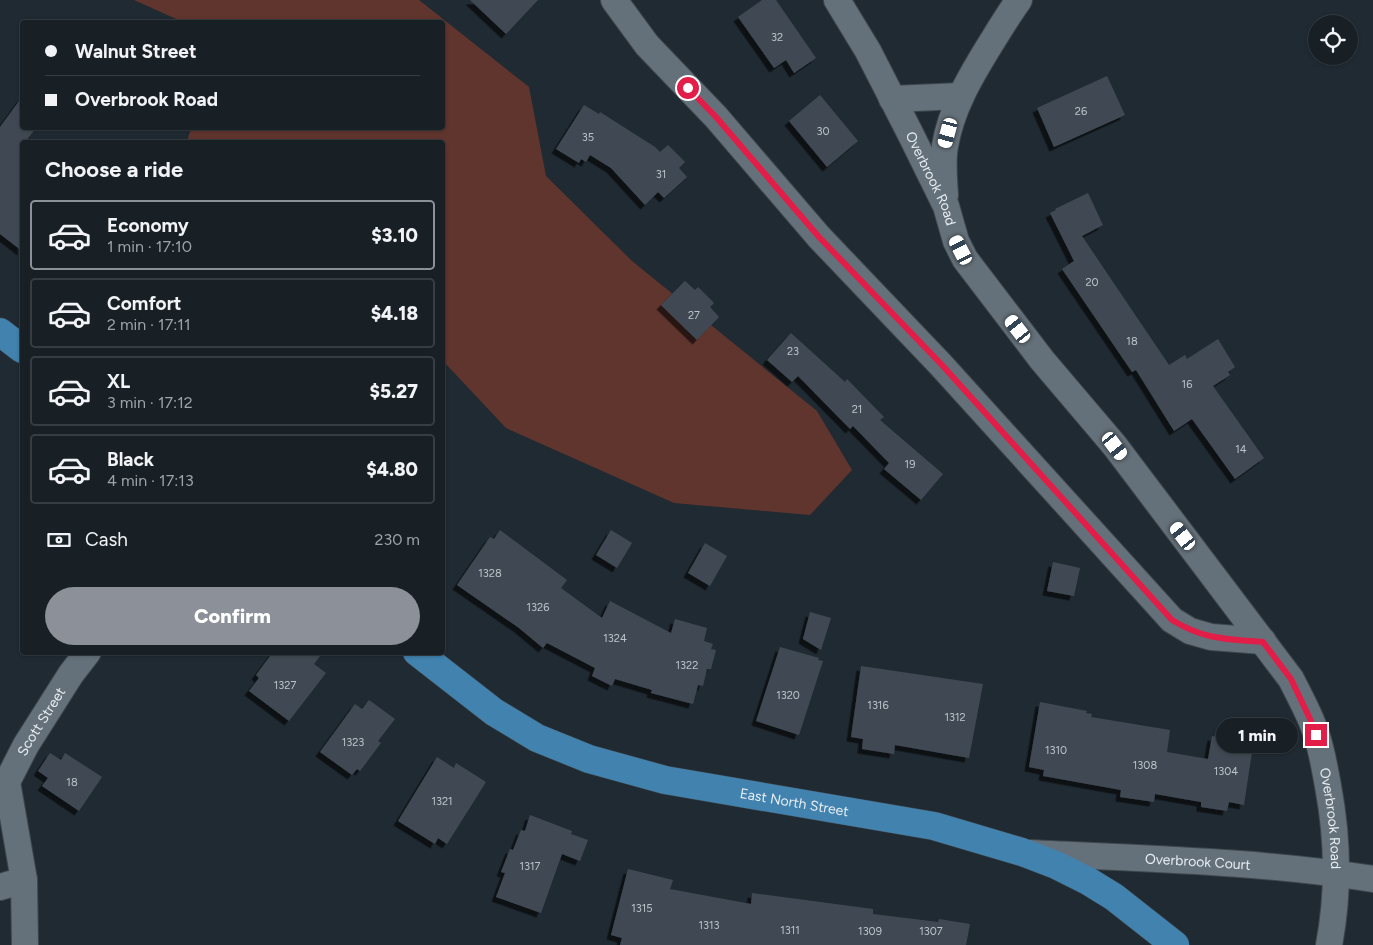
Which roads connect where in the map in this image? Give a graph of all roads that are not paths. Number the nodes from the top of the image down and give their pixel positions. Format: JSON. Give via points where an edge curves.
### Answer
{"nodes":[{"id":1,"x":614,"y":0,"type":"edge"},
{"id":2,"x":837,"y":0,"type":"edge"},
{"id":3,"x":1019,"y":0,"type":"edge"},
{"id":4,"x":961,"y":96,"type":"junction"},
{"id":5,"x":892,"y":99,"type":"junction"},
{"id":6,"x":946,"y":206,"type":"junction"},
{"id":7,"x":0,"y":332,"type":"edge"},
{"id":8,"x":20,"y":347,"type":"edge"},
{"id":9,"x":1263,"y":642,"type":"junction"},
{"id":10,"x":86,"y":655,"type":"edge"},
{"id":11,"x":421,"y":655,"type":"edge"},
{"id":12,"x":1022,"y":852,"type":"junction"},
{"id":13,"x":1337,"y":873,"type":"junction"},
{"id":14,"x":1373,"y":879,"type":"edge"},
{"id":15,"x":12,"y":883,"type":"edge"},
{"id":16,"x":25,"y":945,"type":"edge"},
{"id":17,"x":1175,"y":945,"type":"edge"},
{"id":18,"x":1329,"y":945,"type":"edge"}],
"edges":[{"from":1,"to":9,"type":"street","via":[[647,45],[716,117],[819,237],[942,365],[1172,620],[1190,631],[1211,637]]},
{"from":2,"to":5,"type":"street","name":"Overbrook Road"},
{"from":3,"to":4,"type":"street"},
{"from":4,"to":5,"type":"street"},
{"from":4,"to":6,"type":"street","via":[[945,145]]},
{"from":5,"to":6,"type":"street","name":"Overbrook Road"},
{"from":6,"to":9,"type":"street","name":"Overbrook Road","via":[[956,241],[981,282],[1115,446]]},
{"from":7,"to":8,"type":"main road"},
{"from":9,"to":13,"type":"street","name":"Overbrook Road","via":[[1291,679],[1311,721],[1324,763],[1334,818]]},
{"from":10,"to":15,"type":"street","name":"Scott Street","via":[[26,745],[7,782]]},
{"from":11,"to":12,"type":"main road","name":"East North Street","via":[[494,712],[537,738],[589,759],[665,780],[934,826]]},
{"from":12,"to":13,"type":"street","name":"Overbrook Court"},
{"from":12,"to":17,"type":"main road","name":"East North Street","via":[[1088,881],[1114,897]]},
{"from":13,"to":14,"type":"street","name":"Overbrook Court"},
{"from":13,"to":18,"type":"street","name":"Overbrook Road"},
{"from":15,"to":16,"type":"street","name":"Scott Street"}]}
